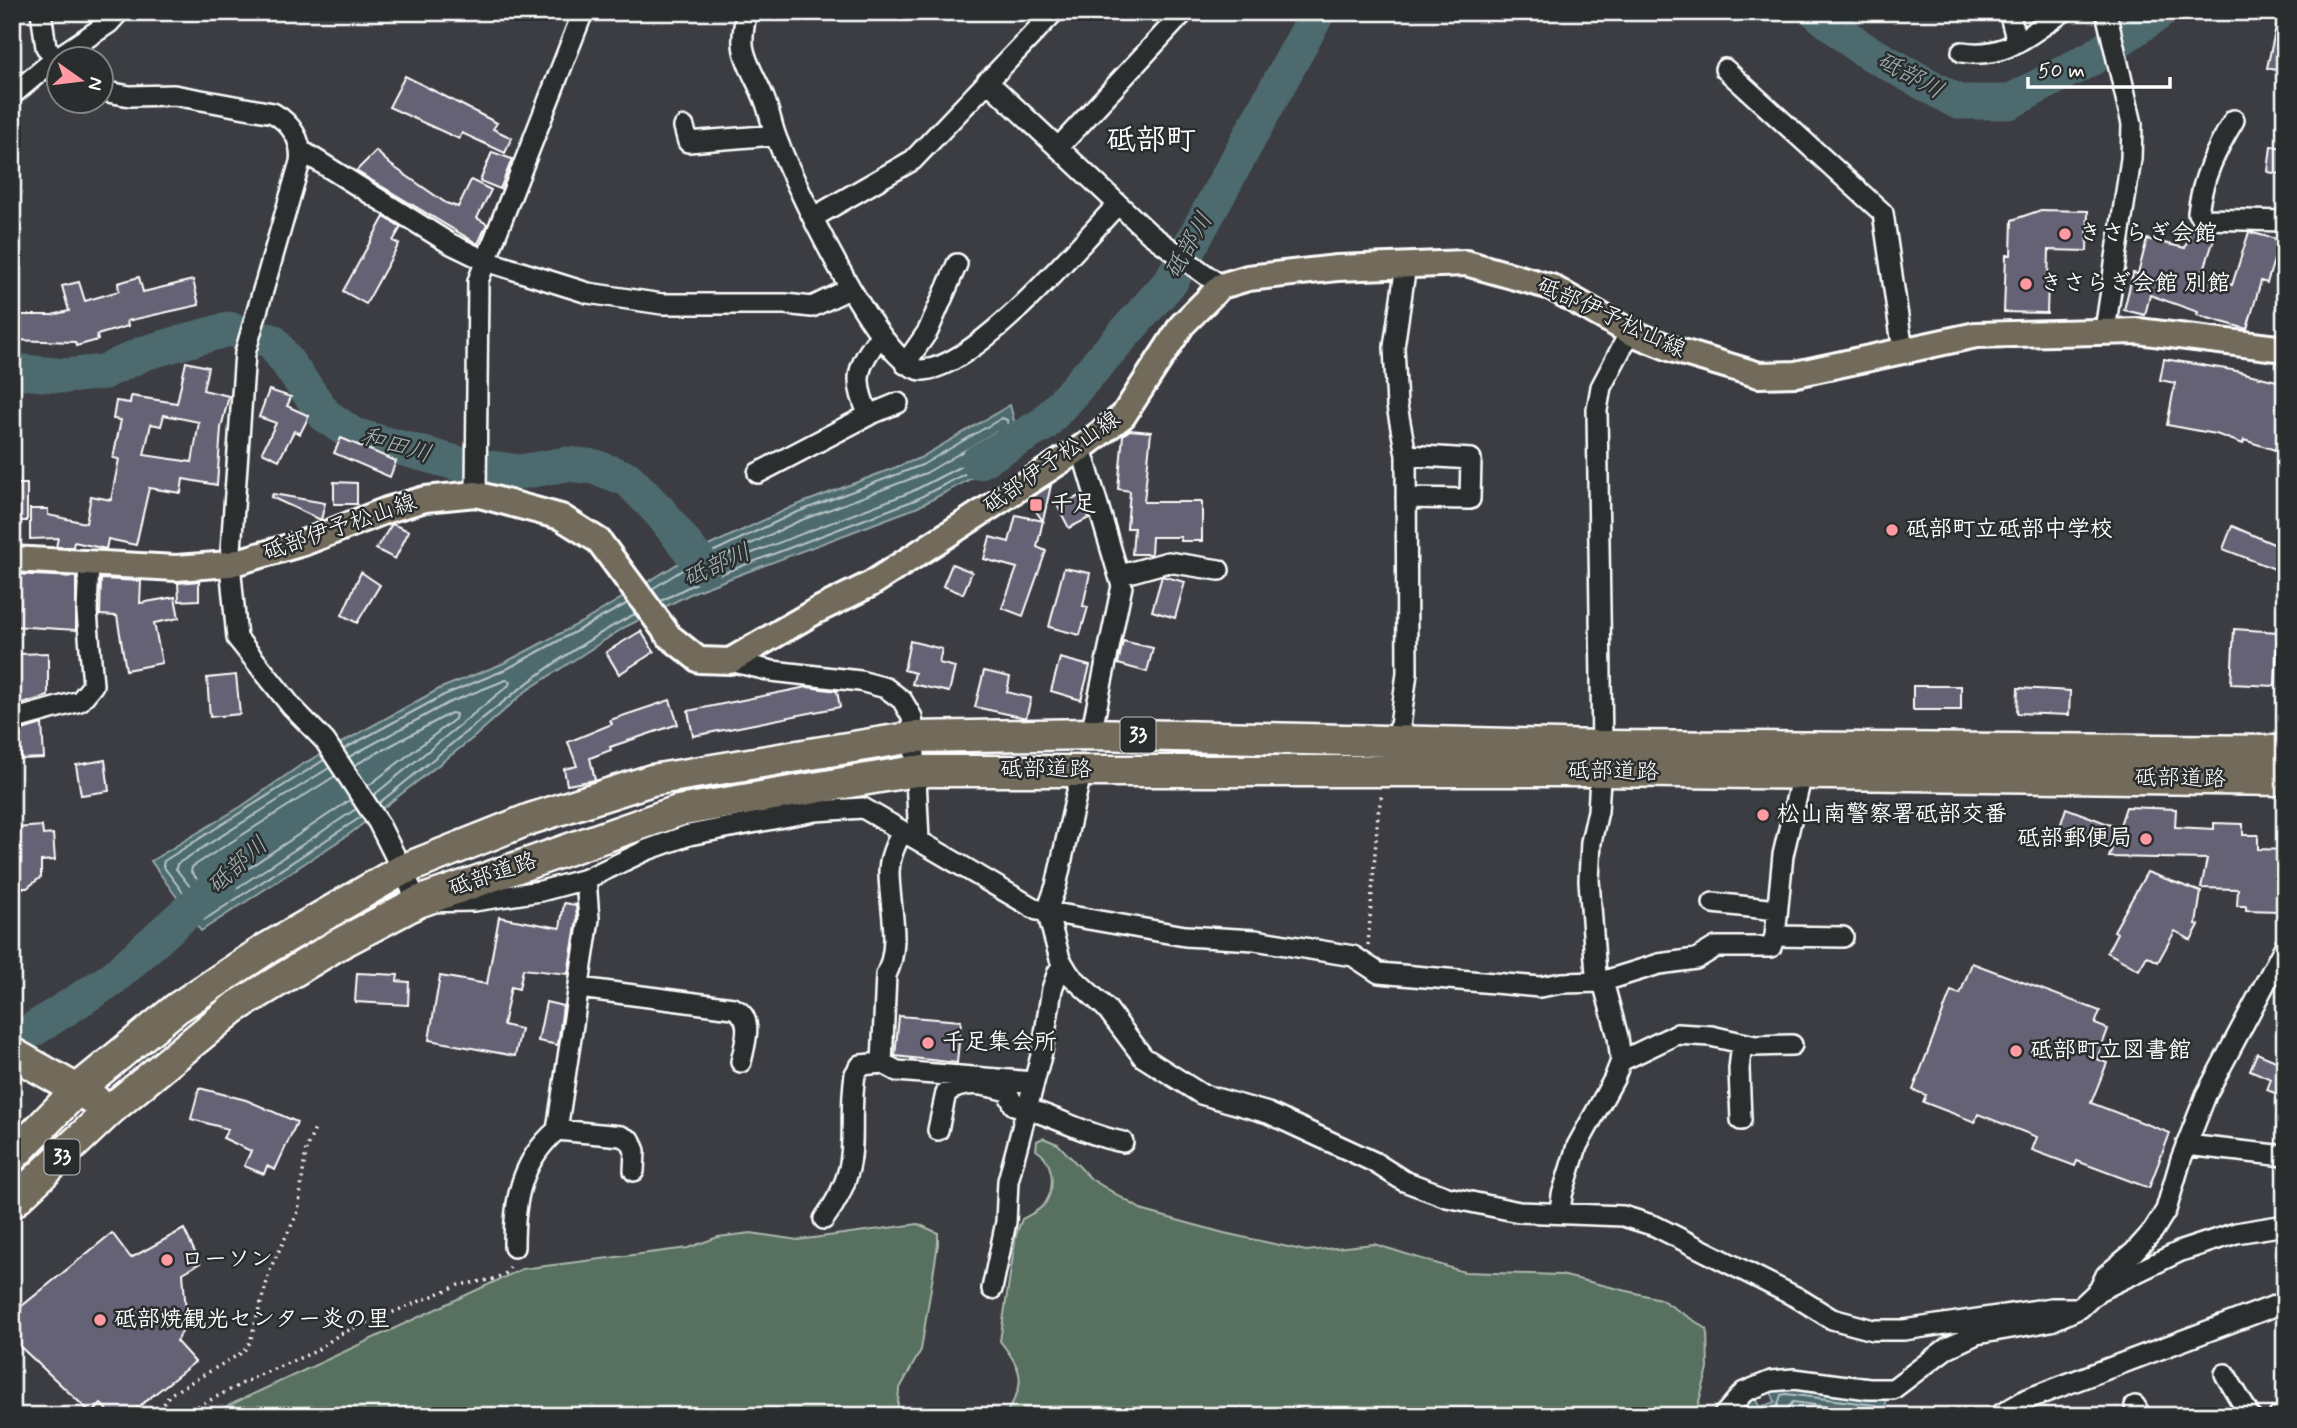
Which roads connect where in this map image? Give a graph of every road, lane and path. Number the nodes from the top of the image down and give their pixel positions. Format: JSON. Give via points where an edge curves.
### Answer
{"nodes":[{"id":1,"x":41,"y":12,"type":"edge"},
{"id":2,"x":120,"y":12,"type":"edge"},
{"id":3,"x":583,"y":12,"type":"edge"},
{"id":4,"x":746,"y":12,"type":"edge"},
{"id":5,"x":1054,"y":12,"type":"edge"},
{"id":6,"x":1184,"y":12,"type":"edge"},
{"id":7,"x":2009,"y":12,"type":"edge"},
{"id":8,"x":2063,"y":12,"type":"edge"},
{"id":9,"x":2106,"y":12,"type":"edge"},
{"id":10,"x":2017,"y":42,"type":"junction"},
{"id":11,"x":48,"y":46,"type":"edge"},
{"id":12,"x":78,"y":46,"type":"edge"},
{"id":13,"x":1962,"y":52,"type":"dead end"},
{"id":14,"x":46,"y":69,"type":"edge"},
{"id":15,"x":1725,"y":69,"type":"dead end"},
{"id":16,"x":987,"y":81,"type":"junction"},
{"id":17,"x":116,"y":94,"type":"edge"},
{"id":18,"x":12,"y":95,"type":"edge"},
{"id":19,"x":2234,"y":120,"type":"dead end"},
{"id":20,"x":684,"y":127,"type":"dead end"},
{"id":21,"x":775,"y":135,"type":"junction"},
{"id":22,"x":1058,"y":148,"type":"junction"},
{"id":23,"x":302,"y":150,"type":"junction"},
{"id":24,"x":1118,"y":204,"type":"junction"},
{"id":25,"x":814,"y":217,"type":"junction"},
{"id":26,"x":2285,"y":221,"type":"edge"},
{"id":27,"x":486,"y":261,"type":"junction"},
{"id":28,"x":957,"y":264,"type":"dead end"},
{"id":29,"x":1406,"y":265,"type":"junction"},
{"id":30,"x":1221,"y":286,"type":"junction"},
{"id":31,"x":849,"y":289,"type":"junction"},
{"id":32,"x":2105,"y":330,"type":"junction"},
{"id":33,"x":1630,"y":332,"type":"junction"},
{"id":34,"x":880,"y":336,"type":"junction"},
{"id":35,"x":2285,"y":349,"type":"edge"},
{"id":36,"x":1903,"y":351,"type":"junction"},
{"id":37,"x":905,"y":364,"type":"junction"},
{"id":38,"x":898,"y":403,"type":"dead end"},
{"id":39,"x":869,"y":415,"type":"junction"},
{"id":40,"x":1081,"y":449,"type":"junction"},
{"id":41,"x":1406,"y":455,"type":"junction"},
{"id":42,"x":758,"y":473,"type":"dead end"},
{"id":43,"x":476,"y":489,"type":"junction"},
{"id":44,"x":1406,"y":498,"type":"junction"},
{"id":45,"x":12,"y":559,"type":"edge"},
{"id":46,"x":89,"y":563,"type":"junction"},
{"id":47,"x":230,"y":564,"type":"junction"},
{"id":48,"x":1219,"y":570,"type":"dead end"},
{"id":49,"x":1121,"y":575,"type":"junction"},
{"id":50,"x":730,"y":661,"type":"junction"},
{"id":51,"x":12,"y":720,"type":"edge"},
{"id":52,"x":1091,"y":734,"type":"junction"},
{"id":53,"x":914,"y":737,"type":"junction"},
{"id":54,"x":1398,"y":741,"type":"junction"},
{"id":55,"x":2285,"y":751,"type":"edge"},
{"id":56,"x":1601,"y":759,"type":"junction"},
{"id":57,"x":1082,"y":769,"type":"junction"},
{"id":58,"x":915,"y":771,"type":"junction"},
{"id":59,"x":1387,"y":771,"type":"junction"},
{"id":60,"x":1802,"y":774,"type":"junction"},
{"id":61,"x":2285,"y":780,"type":"edge"},
{"id":62,"x":911,"y":836,"type":"junction"},
{"id":63,"x":402,"y":870,"type":"junction"},
{"id":64,"x":586,"y":879,"type":"junction"},
{"id":65,"x":418,"y":902,"type":"junction"},
{"id":66,"x":1713,"y":903,"type":"dead end"},
{"id":67,"x":1777,"y":910,"type":"junction"},
{"id":68,"x":1047,"y":911,"type":"junction"},
{"id":69,"x":1775,"y":936,"type":"junction"},
{"id":70,"x":1843,"y":937,"type":"dead end"},
{"id":71,"x":2285,"y":946,"type":"edge"},
{"id":72,"x":1366,"y":965,"type":"junction"},
{"id":73,"x":1063,"y":967,"type":"junction"},
{"id":74,"x":1601,"y":982,"type":"junction"},
{"id":75,"x":580,"y":988,"type":"junction"},
{"id":76,"x":1742,"y":1043,"type":"junction"},
{"id":77,"x":1792,"y":1045,"type":"dead end"},
{"id":78,"x":12,"y":1053,"type":"edge"},
{"id":79,"x":1620,"y":1061,"type":"junction"},
{"id":80,"x":741,"y":1062,"type":"dead end"},
{"id":81,"x":882,"y":1063,"type":"junction"},
{"id":82,"x":1034,"y":1082,"type":"junction"},
{"id":83,"x":79,"y":1088,"type":"junction"},
{"id":84,"x":1027,"y":1108,"type":"junction"},
{"id":85,"x":110,"y":1110,"type":"junction"},
{"id":86,"x":1741,"y":1120,"type":"dead end"},
{"id":87,"x":316,"y":1129,"type":"dead end"},
{"id":88,"x":557,"y":1130,"type":"junction"},
{"id":89,"x":938,"y":1130,"type":"dead end"},
{"id":90,"x":1123,"y":1142,"type":"dead end"},
{"id":91,"x":2186,"y":1145,"type":"junction"},
{"id":92,"x":2285,"y":1156,"type":"edge"},
{"id":93,"x":12,"y":1157,"type":"edge"},
{"id":94,"x":634,"y":1171,"type":"dead end"},
{"id":95,"x":12,"y":1203,"type":"edge"},
{"id":96,"x":1560,"y":1212,"type":"junction"},
{"id":97,"x":824,"y":1219,"type":"dead end"},
{"id":98,"x":2285,"y":1225,"type":"edge"},
{"id":99,"x":514,"y":1247,"type":"joint"},
{"id":100,"x":992,"y":1289,"type":"dead end"},
{"id":101,"x":2098,"y":1291,"type":"junction"},
{"id":102,"x":2285,"y":1302,"type":"edge"},
{"id":103,"x":2080,"y":1308,"type":"junction"},
{"id":104,"x":2225,"y":1374,"type":"dead end"},
{"id":105,"x":2031,"y":1407,"type":"edge"},
{"id":106,"x":2285,"y":1413,"type":"edge"},
{"id":107,"x":157,"y":1416,"type":"edge"},
{"id":108,"x":179,"y":1416,"type":"edge"},
{"id":109,"x":1723,"y":1416,"type":"edge"},
{"id":110,"x":1998,"y":1416,"type":"edge"},
{"id":111,"x":2250,"y":1416,"type":"edge"},
{"id":112,"x":2279,"y":1416,"type":"edge"}],
"edges":[{"from":1,"to":11,"type":"street"},
{"from":2,"to":12,"type":"street"},
{"from":3,"to":27,"type":"street"},
{"from":4,"to":21,"type":"street","via":[[743,46]]},
{"from":5,"to":16,"type":"street"},
{"from":6,"to":22,"type":"street"},
{"from":7,"to":10,"type":"street"},
{"from":8,"to":10,"type":"street"},
{"from":9,"to":32,"type":"street","via":[[2132,124],[2131,159]]},
{"from":10,"to":13,"type":"street","via":[[1997,54]]},
{"from":14,"to":18,"type":"street"},
{"from":15,"to":36,"type":"street","via":[[1883,213]]},
{"from":16,"to":22,"type":"street"},
{"from":16,"to":25,"type":"street","via":[[913,159]]},
{"from":17,"to":23,"type":"street","via":[[174,95],[273,113],[285,120]]},
{"from":19,"to":26,"type":"street","via":[[2213,156],[2200,191],[2198,213],[2205,219]]},
{"from":20,"to":21,"type":"street","via":[[688,142]]},
{"from":21,"to":25,"type":"street"},
{"from":22,"to":24,"type":"street"},
{"from":23,"to":27,"type":"street","via":[[449,243]]},
{"from":23,"to":47,"type":"street","via":[[245,353]]},
{"from":24,"to":30,"type":"street","via":[[1150,234]]},
{"from":24,"to":37,"type":"street","via":[[981,343],[933,369],[919,371]]},
{"from":25,"to":31,"type":"street"},
{"from":27,"to":31,"type":"street","via":[[588,293],[662,304],[812,307]]},
{"from":27,"to":43,"type":"street","via":[[478,281]]},
{"from":28,"to":37,"type":"street","via":[[929,331]]},
{"from":29,"to":30,"type":"main road","name":"砥部伊予松山線","via":[[1248,278]]},
{"from":29,"to":33,"type":"main road","name":"砥部伊予松山線","via":[[1466,263],[1512,275],[1551,287]]},
{"from":29,"to":41,"type":"street","via":[[1394,347],[1397,406]]},
{"from":30,"to":40,"type":"main road","name":"砥部伊予松山線","via":[[1182,326],[1124,416]]},
{"from":31,"to":34,"type":"street"},
{"from":32,"to":35,"type":"main road","name":"砥部伊予松山線"},
{"from":32,"to":36,"type":"main road","name":"砥部伊予松山線","via":[[1976,335]]},
{"from":33,"to":36,"type":"main road","name":"砥部伊予松山線","via":[[1759,375],[1796,374]]},
{"from":33,"to":56,"type":"street","via":[[1601,387],[1597,410]]},
{"from":34,"to":37,"type":"street"},
{"from":34,"to":39,"type":"street","via":[[858,377],[858,392]]},
{"from":38,"to":39,"type":"street"},
{"from":39,"to":42,"type":"street"},
{"from":40,"to":49,"type":"street"},
{"from":40,"to":50,"type":"main road","name":"砥部伊予松山線","via":[[871,584]]},
{"from":41,"to":44,"type":"street"},
{"from":41,"to":44,"type":"street","via":[[1471,459],[1470,499]]},
{"from":43,"to":47,"type":"main road","name":"砥部伊予松山線","via":[[387,510],[303,543]]},
{"from":43,"to":50,"type":"main road","name":"砥部伊予松山線","via":[[561,517],[599,541],[669,636],[699,660]]},
{"from":44,"to":54,"type":"street","via":[[1407,673]]},
{"from":45,"to":46,"type":"main road","name":"砥部伊予松山線"},
{"from":46,"to":47,"type":"main road","name":"砥部伊予松山線","via":[[176,568]]},
{"from":46,"to":51,"type":"street","via":[[87,612],[93,685],[80,701]]},
{"from":47,"to":63,"type":"street","via":[[237,638],[325,741],[379,822]]},
{"from":48,"to":49,"type":"street","via":[[1168,562]]},
{"from":49,"to":52,"type":"street"},
{"from":50,"to":53,"type":"street","via":[[886,688],[902,700],[912,717]]},
{"from":52,"to":53,"type":"highway","name":"砥部道路","number":"33"},
{"from":52,"to":54,"type":"highway","name":"砥部道路","number":"33"},
{"from":53,"to":58,"type":"street"},
{"from":53,"to":63,"type":"highway","name":"砥部道路","number":"33","via":[[652,780],[530,819]]},
{"from":54,"to":56,"type":"highway","name":"砥部道路","number":"33"},
{"from":55,"to":56,"type":"highway","name":"砥部道路","number":"33"},
{"from":56,"to":59,"type":"highway","name":"砥部道路","number":"33"},
{"from":56,"to":60,"type":"highway","name":"砥部道路","number":"33"},
{"from":56,"to":74,"type":"street","via":[[1589,880],[1596,974]]},
{"from":57,"to":58,"type":"highway","name":"砥部道路","number":"33"},
{"from":57,"to":59,"type":"highway","name":"砥部道路","number":"33"},
{"from":57,"to":68,"type":"street"},
{"from":58,"to":62,"type":"street"},
{"from":58,"to":65,"type":"highway","name":"砥部道路","number":"33","via":[[678,811]]},
{"from":59,"to":72,"type":"path","via":[[1378,814]]},
{"from":60,"to":61,"type":"highway","name":"砥部道路","number":"33"},
{"from":60,"to":67,"type":"street","via":[[1783,855]]},
{"from":62,"to":64,"type":"street","via":[[863,808],[815,811],[688,835]]},
{"from":62,"to":68,"type":"street","via":[[1037,910]]},
{"from":62,"to":81,"type":"street","via":[[893,850],[889,871],[894,921]]},
{"from":63,"to":65,"type":"street"},
{"from":63,"to":83,"type":"highway","name":"砥部道路","number":"33","via":[[266,949],[177,1008]]},
{"from":64,"to":65,"type":"street","via":[[501,897]]},
{"from":64,"to":75,"type":"street","via":[[589,919]]},
{"from":65,"to":85,"type":"highway","name":"砥部道路","number":"33","via":[[337,945],[234,1009]]},
{"from":66,"to":67,"type":"street"},
{"from":67,"to":69,"type":"street"},
{"from":68,"to":72,"type":"street","via":[[1185,936],[1255,940],[1353,956]]},
{"from":68,"to":73,"type":"street"},
{"from":69,"to":70,"type":"street"},
{"from":69,"to":74,"type":"street","via":[[1771,947],[1716,947],[1696,959],[1659,964]]},
{"from":71,"to":91,"type":"street","via":[[2206,1095]]},
{"from":72,"to":74,"type":"street","via":[[1378,973],[1512,986]]},
{"from":73,"to":82,"type":"street","via":[[1052,989]]},
{"from":73,"to":96,"type":"street","via":[[1108,1009],[1143,1057],[1201,1094],[1268,1113],[1447,1197],[1519,1212]]},
{"from":74,"to":79,"type":"street","via":[[1618,1037]]},
{"from":75,"to":80,"type":"street","via":[[733,1007],[746,1016]]},
{"from":75,"to":88,"type":"street"},
{"from":76,"to":77,"type":"street"},
{"from":76,"to":79,"type":"street","via":[[1676,1034]]},
{"from":76,"to":86,"type":"street"},
{"from":78,"to":83,"type":"highway"},
{"from":79,"to":96,"type":"street","via":[[1577,1146]]},
{"from":81,"to":82,"type":"street","via":[[897,1072]]},
{"from":81,"to":97,"type":"street","via":[[861,1065],[855,1074],[850,1173]]},
{"from":82,"to":84,"type":"street"},
{"from":83,"to":85,"type":"highway"},
{"from":83,"to":93,"type":"highway","name":"砥部道路","number":"33"},
{"from":84,"to":89,"type":"street","via":[[1014,1105],[1007,1091],[957,1085],[946,1093]]},
{"from":84,"to":90,"type":"street","via":[[1101,1138]]},
{"from":84,"to":100,"type":"street","via":[[1008,1181],[1006,1222]]},
{"from":85,"to":95,"type":"highway","name":"砥部道路","number":"33"},
{"from":87,"to":107,"type":"path","via":[[306,1149],[298,1212],[271,1267],[250,1342],[243,1352],[169,1395]]},
{"from":88,"to":94,"type":"street","via":[[631,1141]]},
{"from":88,"to":99,"type":"street","via":[[529,1160],[518,1197]]},
{"from":91,"to":92,"type":"street"},
{"from":91,"to":101,"type":"street","via":[[2166,1210],[2154,1231],[2106,1275]]},
{"from":96,"to":103,"type":"street","via":[[1623,1216],[1655,1226],[1832,1319],[1873,1330]]},
{"from":98,"to":101,"type":"street","via":[[2236,1233],[2181,1251]]},
{"from":99,"to":108,"type":"path","via":[[506,1273],[459,1285],[340,1334],[314,1352]]},
{"from":101,"to":103,"type":"street"},
{"from":102,"to":105,"type":"street"},
{"from":103,"to":109,"type":"street","via":[[2051,1321],[1977,1334],[1947,1348],[1893,1389],[1794,1379],[1771,1381],[1744,1392]]},
{"from":104,"to":111,"type":"street"},
{"from":105,"to":110,"type":"street"},
{"from":106,"to":112,"type":"street"}]}
